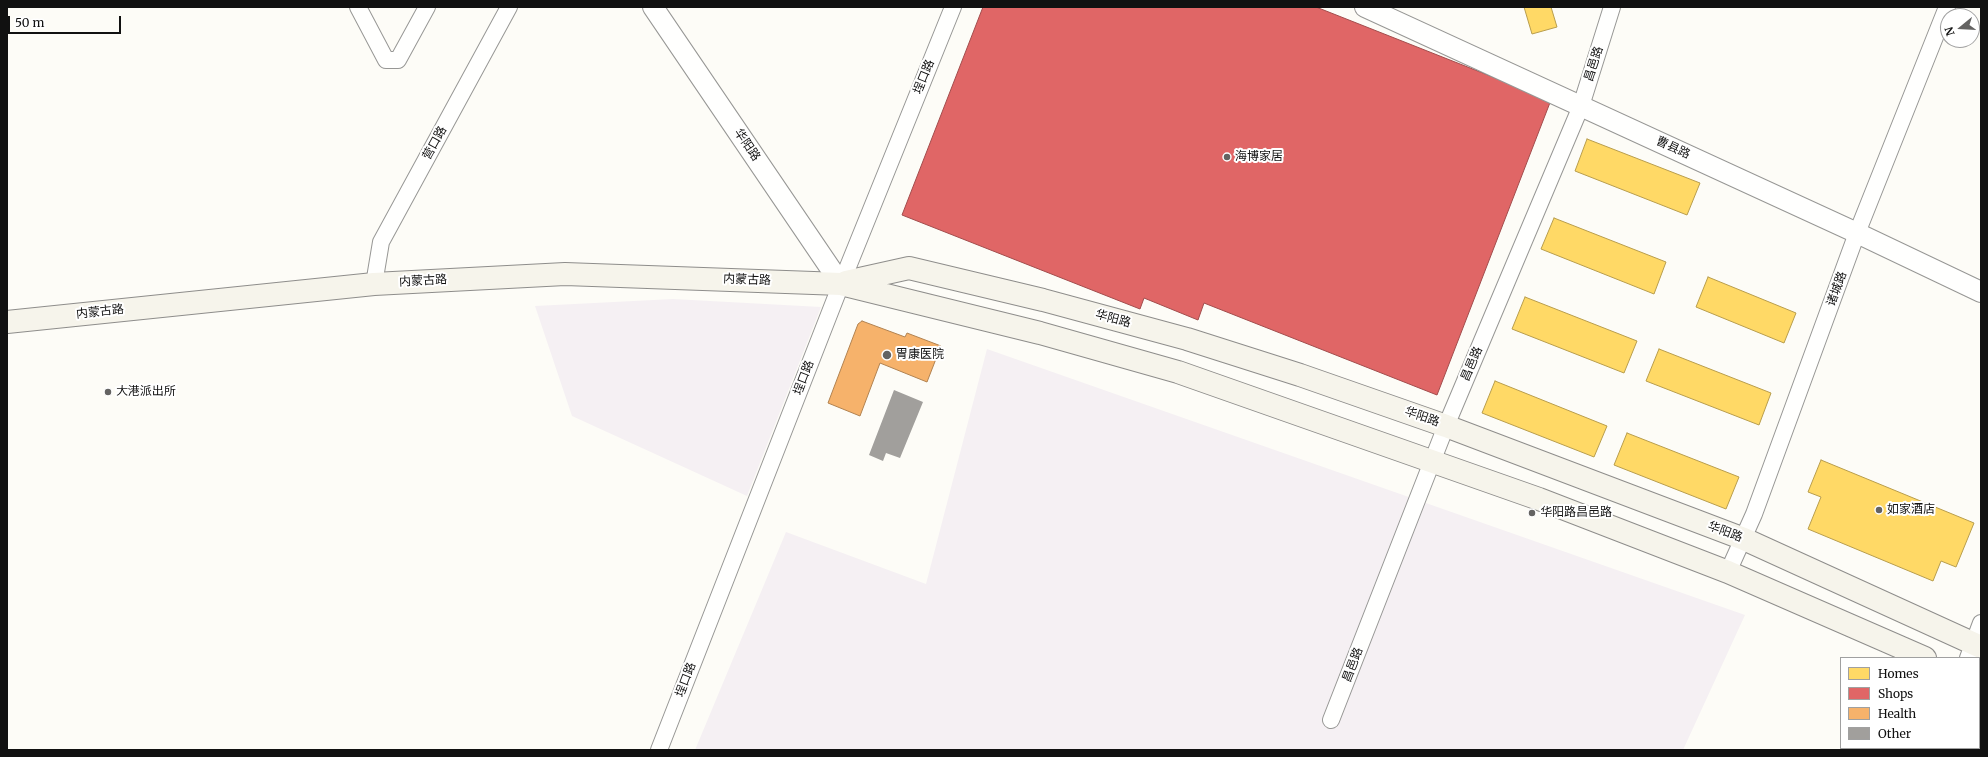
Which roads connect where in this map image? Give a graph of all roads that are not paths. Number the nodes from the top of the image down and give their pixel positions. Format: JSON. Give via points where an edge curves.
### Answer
{"nodes":[{"id":1,"x":358,"y":7,"type":"edge"},
{"id":2,"x":428,"y":7,"type":"edge"},
{"id":3,"x":509,"y":7,"type":"edge"},
{"id":4,"x":653,"y":7,"type":"edge"},
{"id":5,"x":953,"y":7,"type":"edge"},
{"id":6,"x":1365,"y":7,"type":"edge"},
{"id":7,"x":1612,"y":7,"type":"edge"},
{"id":8,"x":1947,"y":7,"type":"edge"},
{"id":9,"x":1581,"y":106,"type":"junction"},
{"id":10,"x":1857,"y":232,"type":"junction"},
{"id":11,"x":374,"y":284,"type":"junction"},
{"id":12,"x":841,"y":284,"type":"junction"},
{"id":13,"x":1981,"y":292,"type":"edge"},
{"id":14,"x":7,"y":322,"type":"edge"},
{"id":15,"x":1446,"y":426,"type":"junction"},
{"id":16,"x":1433,"y":461,"type":"junction"},
{"id":17,"x":1744,"y":539,"type":"junction"},
{"id":18,"x":1728,"y":572,"type":"junction"},
{"id":19,"x":1981,"y":623,"type":"edge"},
{"id":20,"x":1974,"y":650,"type":"edge"},
{"id":21,"x":1924,"y":657,"type":"edge"},
{"id":22,"x":1332,"y":720,"type":"dead end"},
{"id":23,"x":659,"y":750,"type":"edge"}],
"edges":[{"from":1,"to":2,"type":"street","via":[[386,60],[398,60]]},
{"from":3,"to":11,"type":"street","name":"营口路","via":[[381,242]]},
{"from":4,"to":12,"type":"street","name":"华阳路"},
{"from":5,"to":12,"type":"street","name":"埕口路"},
{"from":6,"to":9,"type":"street","name":"曹县路"},
{"from":7,"to":9,"type":"street","name":"昌邑路"},
{"from":8,"to":10,"type":"street","name":"诸城路"},
{"from":9,"to":10,"type":"street","name":"曹县路"},
{"from":9,"to":15,"type":"street","name":"昌邑路"},
{"from":10,"to":13,"type":"street","name":"曹县路"},
{"from":10,"to":17,"type":"street","name":"诸城路"},
{"from":11,"to":12,"type":"main road","name":"内蒙古路","via":[[565,274]]},
{"from":11,"to":14,"type":"main road","name":"内蒙古路"},
{"from":12,"to":15,"type":"main road","name":"华阳路","via":[[909,268],[1042,300],[1187,340],[1300,375]]},
{"from":12,"to":16,"type":"main road","via":[[1040,333],[1178,372]]},
{"from":12,"to":23,"type":"street","name":"埕口路"},
{"from":15,"to":16,"type":"street","name":"昌邑路"},
{"from":15,"to":17,"type":"main road","name":"华阳路"},
{"from":16,"to":18,"type":"main road"},
{"from":16,"to":22,"type":"street","name":"昌邑路"},
{"from":17,"to":18,"type":"street","name":"诸城路"},
{"from":17,"to":20,"type":"main road","name":"华阳路"},
{"from":18,"to":21,"type":"main road"},
{"from":19,"to":20,"type":"street"}]}
